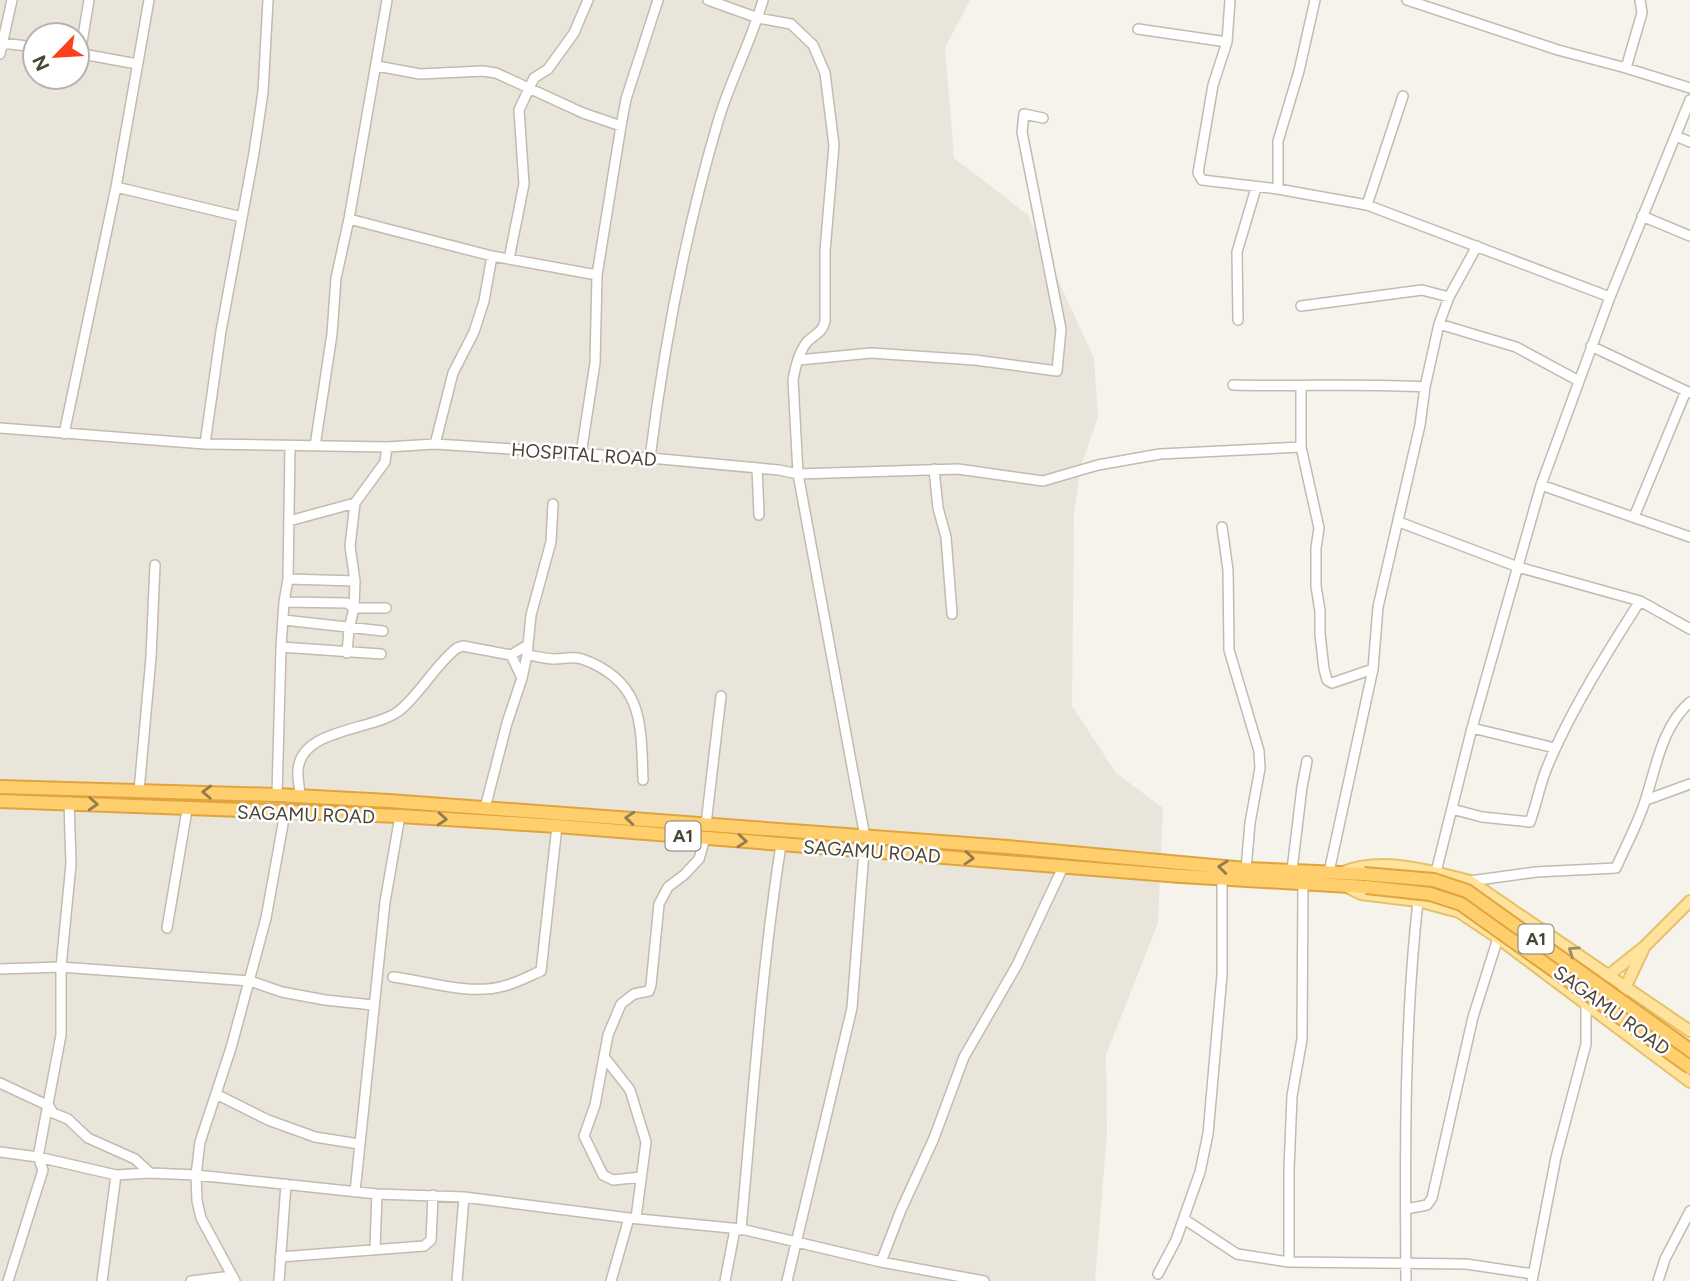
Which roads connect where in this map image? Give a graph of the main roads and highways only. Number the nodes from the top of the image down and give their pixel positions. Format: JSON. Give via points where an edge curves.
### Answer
{"nodes":[{"id":1,"x":0,"y":787,"type":"edge"},
{"id":2,"x":343,"y":799,"type":"junction"},
{"id":3,"x":0,"y":801,"type":"edge"},
{"id":4,"x":343,"y":815,"type":"junction"},
{"id":5,"x":1343,"y":872,"type":"junction"},
{"id":6,"x":1365,"y":880,"type":"junction"},
{"id":7,"x":1344,"y":886,"type":"junction"},
{"id":8,"x":1690,"y":901,"type":"edge"},
{"id":9,"x":1644,"y":947,"type":"junction"},
{"id":10,"x":1608,"y":975,"type":"junction"},
{"id":11,"x":1626,"y":988,"type":"junction"},
{"id":12,"x":1586,"y":1004,"type":"junction"},
{"id":13,"x":1603,"y":1016,"type":"junction"},
{"id":14,"x":1690,"y":1031,"type":"edge"},
{"id":15,"x":1690,"y":1050,"type":"edge"},
{"id":16,"x":1690,"y":1068,"type":"edge"},
{"id":17,"x":1690,"y":1082,"type":"edge"}],
"edges":[{"from":2,"to":1,"type":"highway","name":"SAGAMU ROAD","number":"A1","one_way":true},
{"from":2,"to":4,"type":"highway"},
{"from":5,"to":2,"type":"highway","name":"SAGAMU ROAD","number":"A1","one_way":true,"via":[[1246,869],[1047,850]]},
{"from":3,"to":4,"type":"highway","name":"SAGAMU ROAD","number":"A1","one_way":true},
{"from":4,"to":7,"type":"highway","name":"SAGAMU ROAD","number":"A1","one_way":true,"via":[[556,826]]},
{"from":5,"to":6,"type":"highway","name":"SAGAMU ROAD","number":"A1"},
{"from":10,"to":5,"type":"main road","one_way":true,"via":[[1470,881],[1394,866],[1359,866]]},
{"from":6,"to":7,"type":"highway","name":"SAGAMU ROAD","number":"A1"},
{"from":6,"to":15,"type":"highway","name":"SAGAMU ROAD","number":"A1","bridge":true,"via":[[1434,880],[1467,891]]},
{"from":6,"to":16,"type":"highway","name":"SAGAMU ROAD","number":"A1","bridge":true,"via":[[1461,904]]},
{"from":7,"to":12,"type":"main road","via":[[1361,894],[1418,901],[1458,912]]},
{"from":8,"to":9,"type":"main road"},
{"from":9,"to":10,"type":"main road"},
{"from":9,"to":11,"type":"main road"},
{"from":10,"to":11,"type":"main road"},
{"from":10,"to":12,"type":"main road"},
{"from":11,"to":13,"type":"main road"},
{"from":11,"to":14,"type":"main road"},
{"from":12,"to":13,"type":"main road"},
{"from":13,"to":17,"type":"main road"}]}
